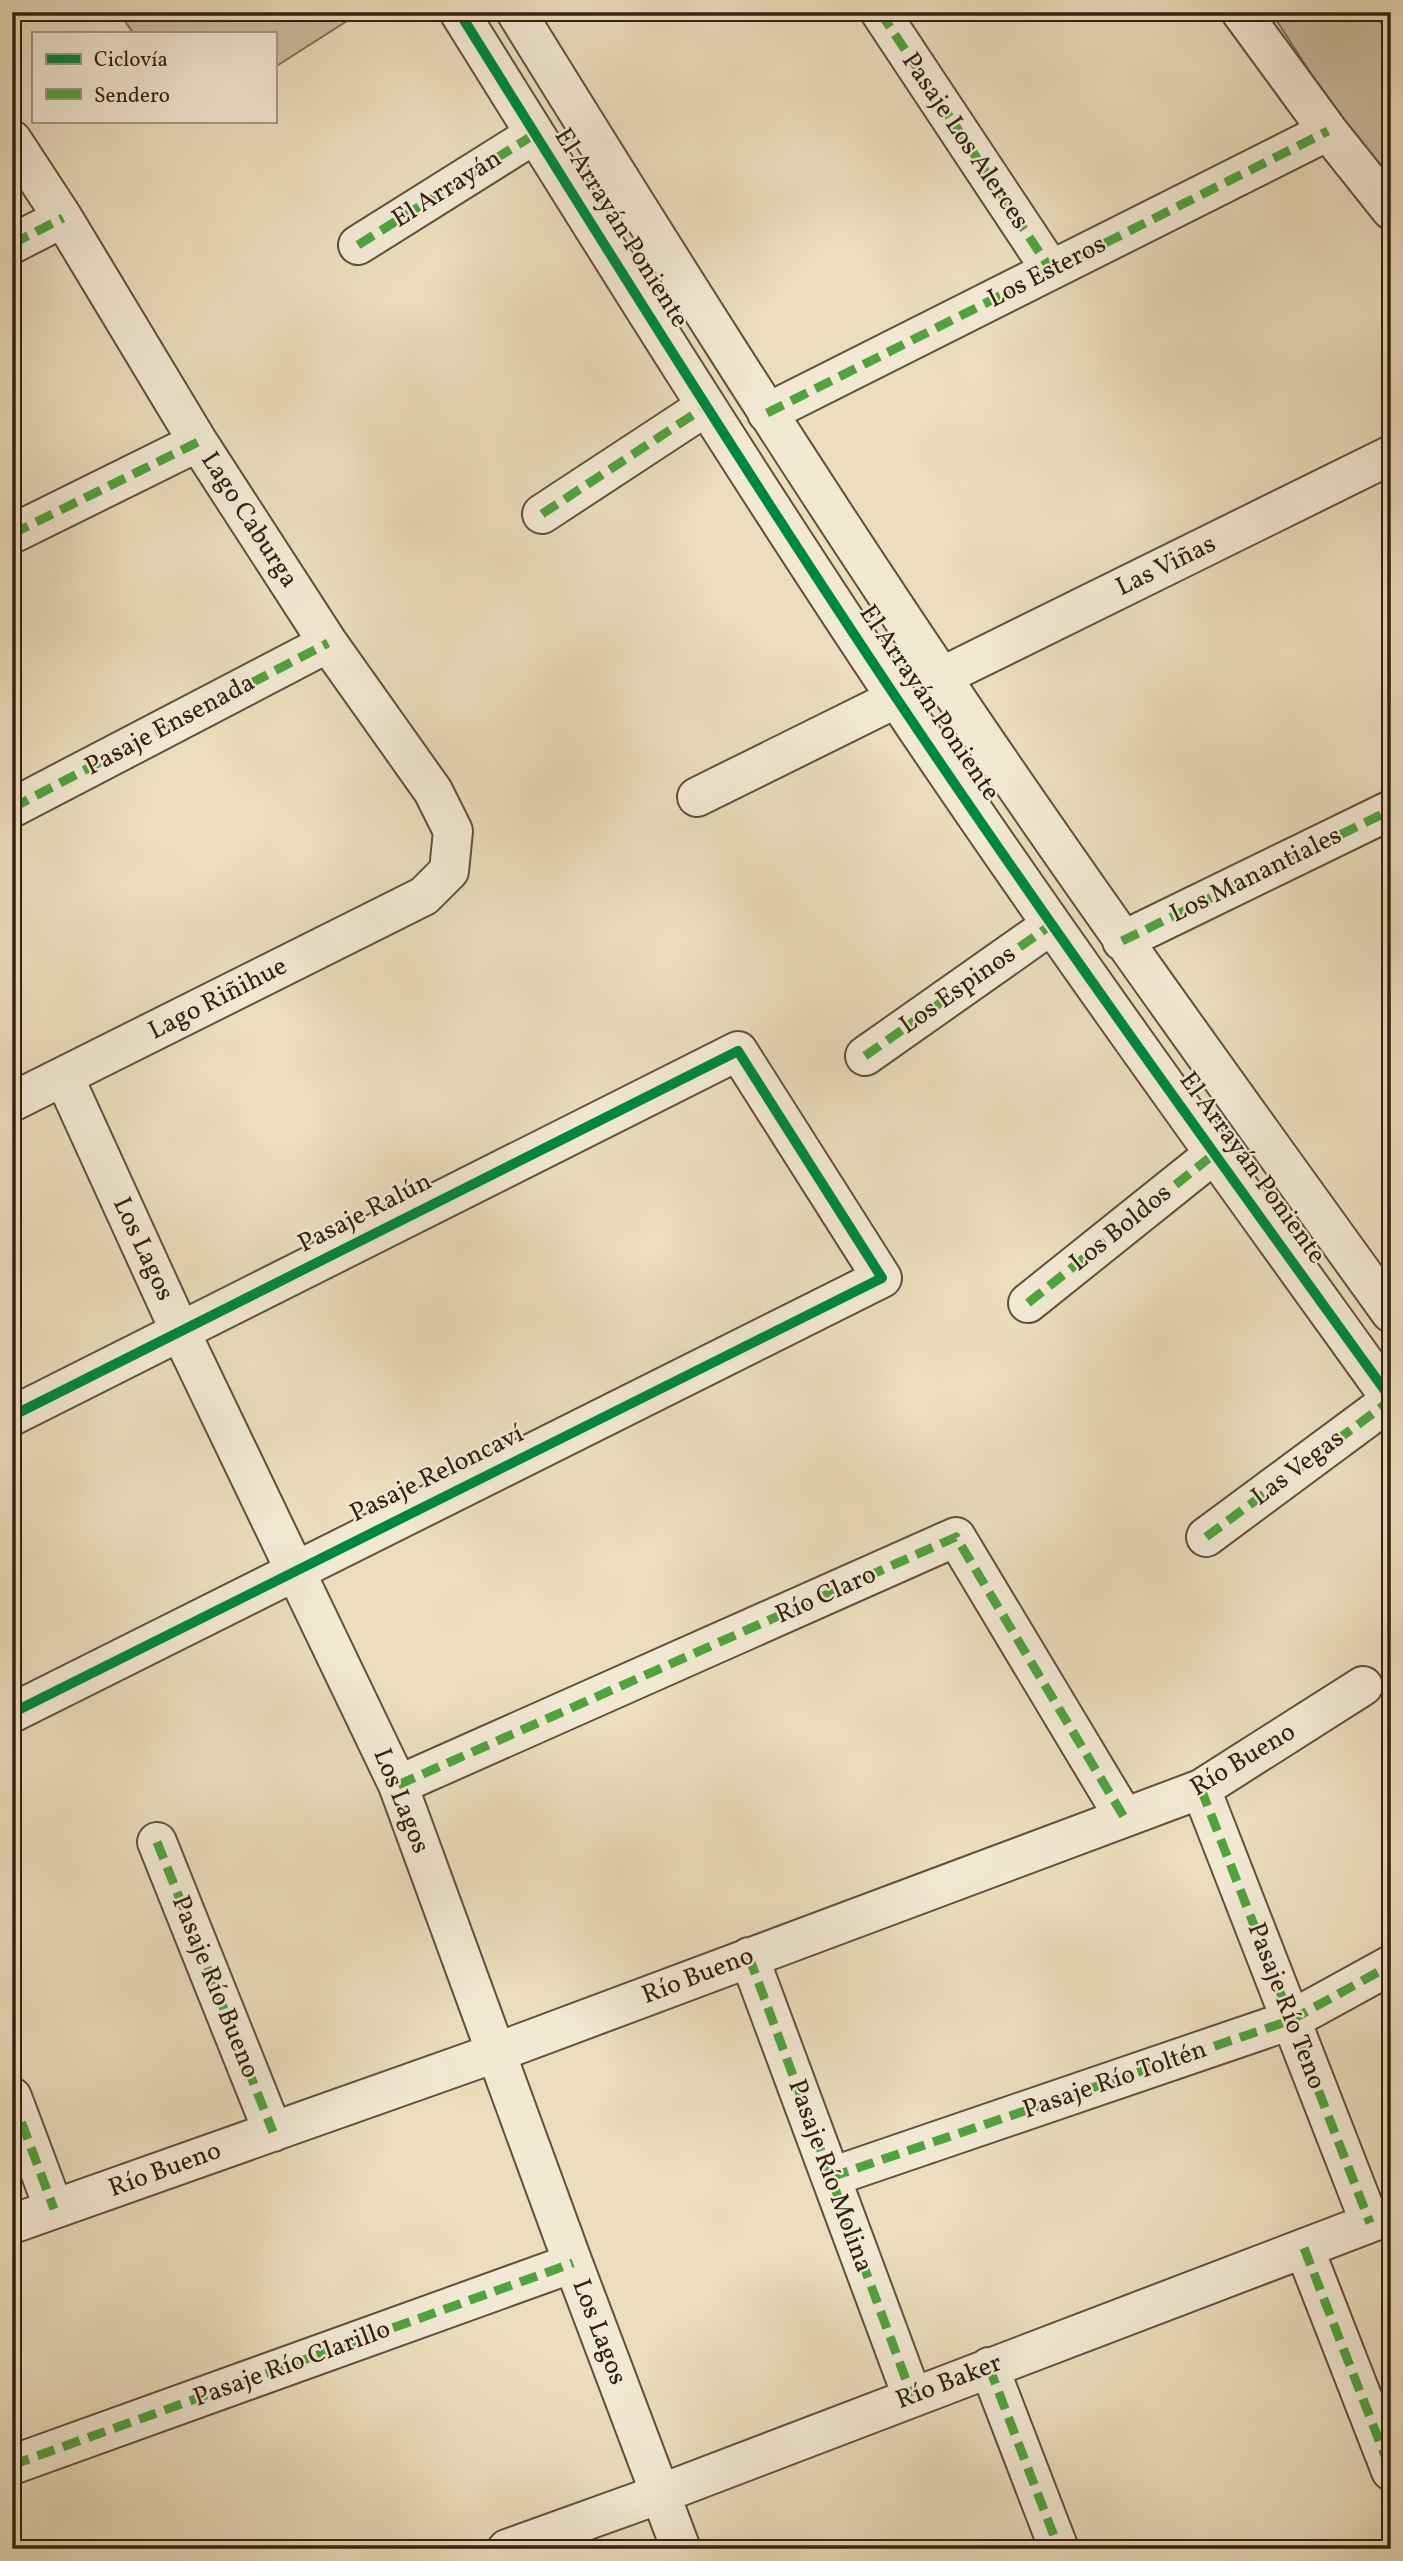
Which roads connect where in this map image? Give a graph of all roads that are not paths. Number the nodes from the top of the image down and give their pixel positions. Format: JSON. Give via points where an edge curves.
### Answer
{"nodes":[{"id":1,"x":459,"y":12,"type":"edge"},
{"id":2,"x":516,"y":12,"type":"edge"},
{"id":3,"x":880,"y":12,"type":"edge"},
{"id":4,"x":1241,"y":12,"type":"edge"},
{"id":5,"x":1328,"y":131,"type":"junction"},
{"id":6,"x":535,"y":134,"type":"junction"},
{"id":7,"x":12,"y":140,"type":"edge"},
{"id":8,"x":1391,"y":210,"type":"edge"},
{"id":9,"x":63,"y":218,"type":"junction"},
{"id":10,"x":12,"y":244,"type":"edge"},
{"id":11,"x":358,"y":245,"type":"dead end"},
{"id":12,"x":1051,"y":270,"type":"junction"},
{"id":13,"x":705,"y":407,"type":"junction"},
{"id":14,"x":767,"y":413,"type":"junction"},
{"id":15,"x":198,"y":442,"type":"junction"},
{"id":16,"x":1391,"y":455,"type":"edge"},
{"id":17,"x":542,"y":514,"type":"dead end"},
{"id":18,"x":12,"y":534,"type":"edge"},
{"id":19,"x":328,"y":643,"type":"junction"},
{"id":20,"x":941,"y":677,"type":"junction"},
{"id":21,"x":897,"y":698,"type":"junction"},
{"id":22,"x":696,"y":797,"type":"dead end"},
{"id":23,"x":12,"y":807,"type":"edge"},
{"id":24,"x":1390,"y":812,"type":"edge"},
{"id":25,"x":424,"y":896,"type":"joint"},
{"id":26,"x":1051,"y":925,"type":"junction"},
{"id":27,"x":1122,"y":940,"type":"junction"},
{"id":28,"x":865,"y":1056,"type":"dead end"},
{"id":29,"x":64,"y":1077,"type":"junction"},
{"id":30,"x":12,"y":1102,"type":"edge"},
{"id":31,"x":1214,"y":1154,"type":"junction"},
{"id":32,"x":882,"y":1278,"type":"joint"},
{"id":33,"x":1028,"y":1303,"type":"dead end"},
{"id":34,"x":1391,"y":1313,"type":"edge"},
{"id":35,"x":180,"y":1331,"type":"junction"},
{"id":36,"x":1391,"y":1399,"type":"edge"},
{"id":37,"x":12,"y":1416,"type":"edge"},
{"id":38,"x":1206,"y":1537,"type":"dead end"},
{"id":39,"x":296,"y":1570,"type":"junction"},
{"id":40,"x":1363,"y":1686,"type":"dead end"},
{"id":41,"x":12,"y":1713,"type":"edge"},
{"id":42,"x":398,"y":1786,"type":"junction"},
{"id":43,"x":1201,"y":1789,"type":"junction"},
{"id":44,"x":1124,"y":1817,"type":"junction"},
{"id":45,"x":157,"y":1842,"type":"dead end"},
{"id":46,"x":749,"y":1956,"type":"junction"},
{"id":47,"x":1391,"y":1965,"type":"edge"},
{"id":48,"x":1291,"y":2020,"type":"junction"},
{"id":49,"x":495,"y":2053,"type":"junction"},
{"id":50,"x":12,"y":2098,"type":"edge"},
{"id":51,"x":273,"y":2132,"type":"junction"},
{"id":52,"x":831,"y":2176,"type":"junction"},
{"id":53,"x":54,"y":2209,"type":"junction"},
{"id":54,"x":1380,"y":2219,"type":"edge"},
{"id":55,"x":12,"y":2224,"type":"edge"},
{"id":56,"x":1304,"y":2248,"type":"junction"},
{"id":57,"x":573,"y":2263,"type":"junction"},
{"id":58,"x":989,"y":2367,"type":"junction"},
{"id":59,"x":912,"y":2396,"type":"junction"},
{"id":60,"x":12,"y":2465,"type":"edge"},
{"id":61,"x":1391,"y":2471,"type":"edge"},
{"id":62,"x":660,"y":2494,"type":"junction"},
{"id":63,"x":507,"y":2549,"type":"edge"},
{"id":64,"x":681,"y":2549,"type":"edge"},
{"id":65,"x":1059,"y":2549,"type":"edge"}],
"edges":[{"from":1,"to":6,"type":"street","name":"El Arrayán Poniente"},
{"from":2,"to":14,"type":"street","name":"El Arrayán Poniente"},
{"from":3,"to":12,"type":"street","name":"Pasaje Los Alerces"},
{"from":4,"to":5,"type":"street"},
{"from":5,"to":8,"type":"street"},
{"from":5,"to":12,"type":"street","name":"Los Esteros"},
{"from":6,"to":11,"type":"street","name":"El Arrayán"},
{"from":6,"to":13,"type":"street","name":"El Arrayán Poniente"},
{"from":7,"to":9,"type":"street","name":"Lago Caburga"},
{"from":9,"to":10,"type":"street"},
{"from":9,"to":15,"type":"street","name":"Lago Caburga"},
{"from":12,"to":14,"type":"street","name":"Los Esteros"},
{"from":13,"to":17,"type":"street"},
{"from":13,"to":21,"type":"street","name":"El Arrayán Poniente"},
{"from":14,"to":20,"type":"street","name":"El Arrayán Poniente"},
{"from":15,"to":18,"type":"street"},
{"from":15,"to":19,"type":"street","name":"Lago Caburga"},
{"from":16,"to":20,"type":"street","name":"Las Viñas"},
{"from":19,"to":23,"type":"street","name":"Pasaje Ensenada"},
{"from":19,"to":25,"type":"street","name":"Lago Caburga","via":[[433,791],[453,831],[449,871]]},
{"from":20,"to":27,"type":"street","name":"El Arrayán Poniente"},
{"from":21,"to":22,"type":"street"},
{"from":21,"to":26,"type":"street","name":"El Arrayán Poniente"},
{"from":24,"to":27,"type":"street","name":"Los Manantiales"},
{"from":25,"to":29,"type":"street","name":"Lago Riñihue"},
{"from":26,"to":28,"type":"street","name":"Los Espinos"},
{"from":26,"to":31,"type":"street","name":"El Arrayán Poniente"},
{"from":27,"to":34,"type":"street","name":"El Arrayán Poniente"},
{"from":29,"to":30,"type":"street","name":"Lago Riñihue"},
{"from":29,"to":35,"type":"street","name":"Los Lagos"},
{"from":31,"to":33,"type":"street","name":"Los Boldos"},
{"from":31,"to":36,"type":"street","name":"El Arrayán Poniente"},
{"from":32,"to":35,"type":"street","name":"Pasaje Ralún","via":[[738,1051]]},
{"from":32,"to":39,"type":"street","name":"Pasaje Reloncaví"},
{"from":35,"to":37,"type":"street","name":"Pasaje Ralún"},
{"from":35,"to":39,"type":"street","name":"Los Lagos"},
{"from":36,"to":38,"type":"street","name":"Las Vegas"},
{"from":39,"to":41,"type":"street","name":"Pasaje Reloncaví"},
{"from":39,"to":42,"type":"street","name":"Los Lagos"},
{"from":40,"to":43,"type":"street","name":"Río Bueno"},
{"from":42,"to":44,"type":"street","name":"Río Claro","via":[[956,1537]]},
{"from":42,"to":49,"type":"street","name":"Los Lagos"},
{"from":43,"to":44,"type":"street","name":"Río Bueno"},
{"from":43,"to":48,"type":"street","name":"Pasaje Río Teno"},
{"from":44,"to":46,"type":"street","name":"Río Bueno"},
{"from":45,"to":51,"type":"street","name":"Pasaje Río Bueno"},
{"from":46,"to":49,"type":"street","name":"Río Bueno"},
{"from":46,"to":52,"type":"street","name":"Pasaje Río Molina"},
{"from":47,"to":48,"type":"street","name":"Pasaje Río Toltén"},
{"from":48,"to":52,"type":"street","name":"Pasaje Río Toltén"},
{"from":48,"to":54,"type":"street","name":"Pasaje Río Teno"},
{"from":49,"to":51,"type":"street","name":"Río Bueno"},
{"from":49,"to":57,"type":"street","name":"Los Lagos"},
{"from":50,"to":53,"type":"street"},
{"from":51,"to":53,"type":"street","name":"Río Bueno"},
{"from":52,"to":59,"type":"street","name":"Pasaje Río Molina"},
{"from":53,"to":55,"type":"street","name":"Río Bueno"},
{"from":54,"to":56,"type":"street","name":"Río Baker"},
{"from":56,"to":58,"type":"street","name":"Río Baker"},
{"from":56,"to":61,"type":"street"},
{"from":57,"to":60,"type":"street","name":"Pasaje Río Clarillo"},
{"from":57,"to":62,"type":"street","name":"Los Lagos"},
{"from":58,"to":59,"type":"street","name":"Río Baker"},
{"from":58,"to":65,"type":"street"},
{"from":59,"to":62,"type":"street","name":"Río Baker"},
{"from":62,"to":63,"type":"street","name":"Río Baker"},
{"from":62,"to":64,"type":"street","name":"Los Lagos"}]}
